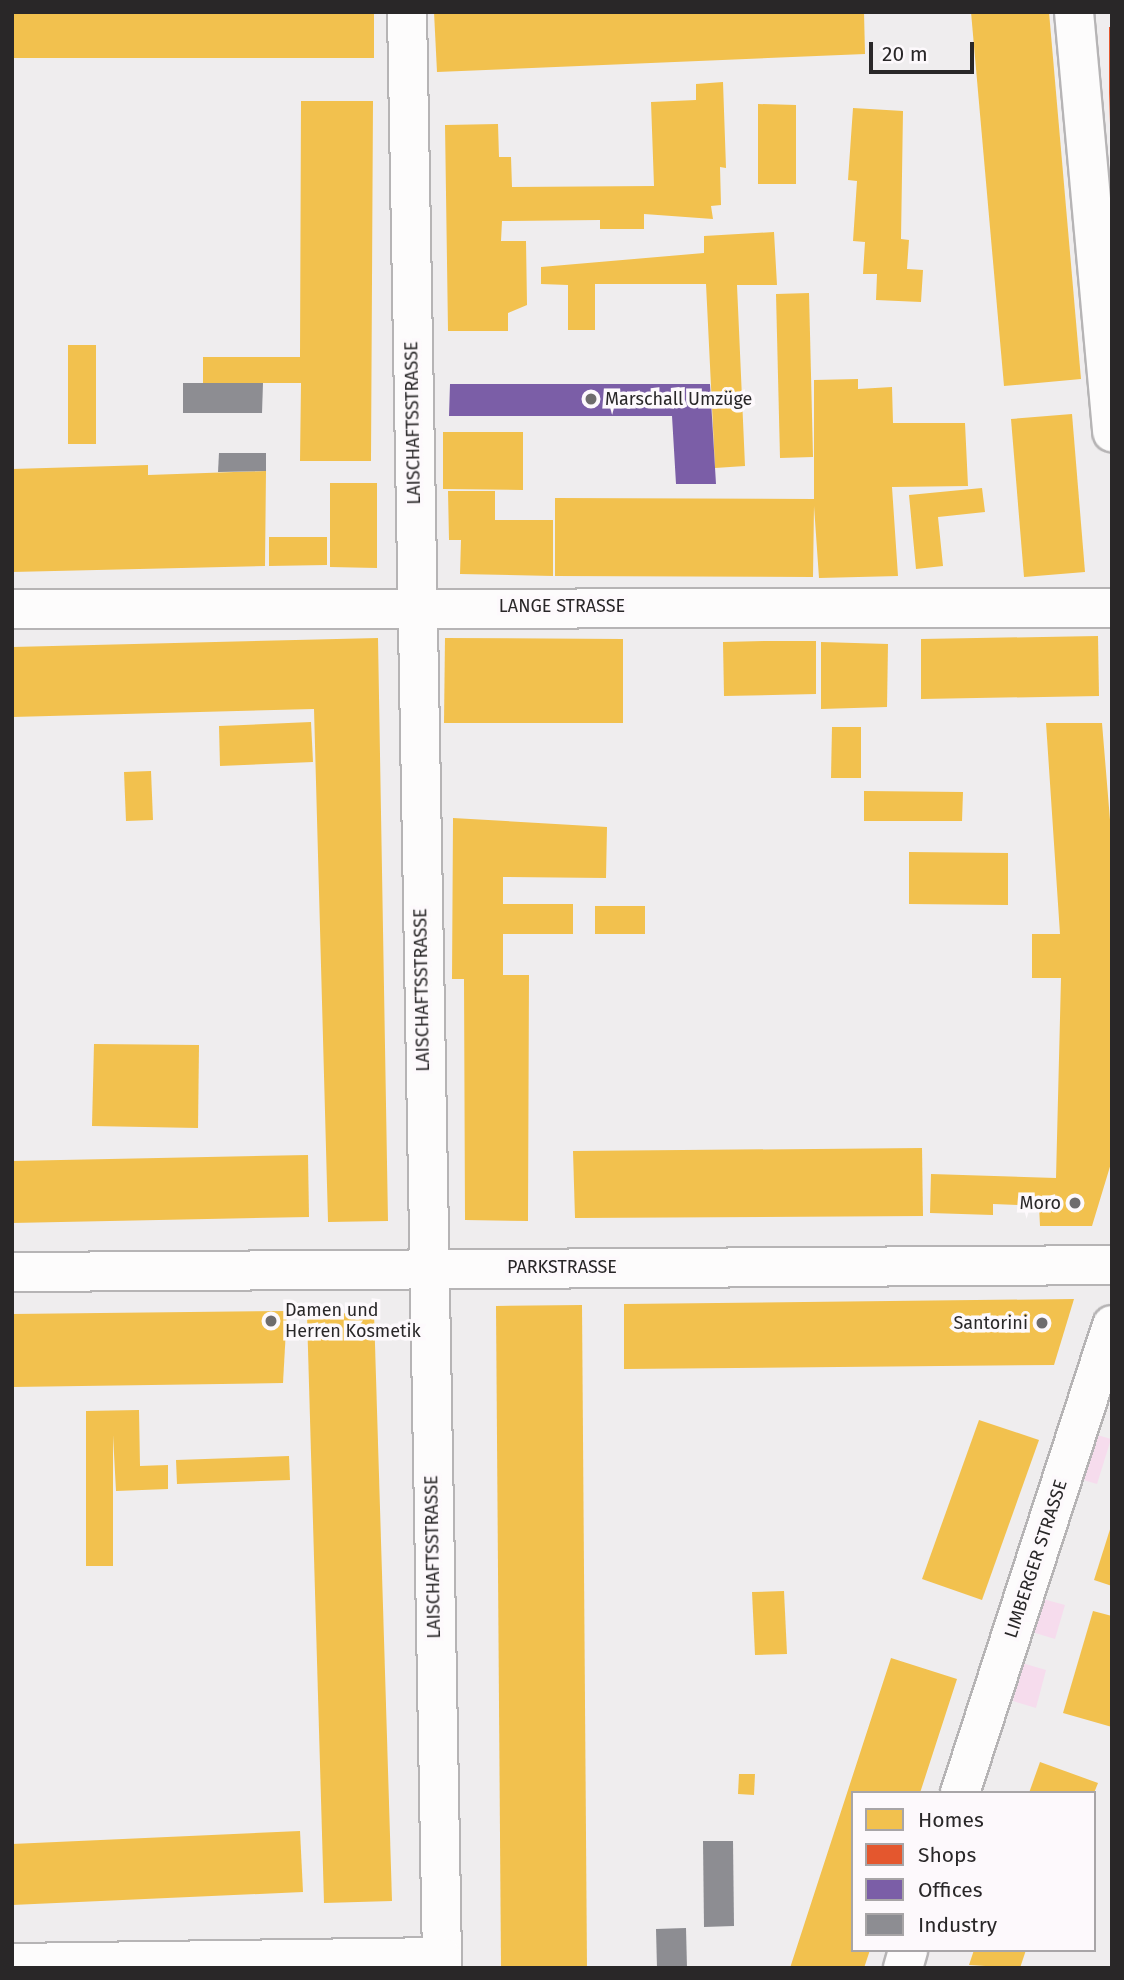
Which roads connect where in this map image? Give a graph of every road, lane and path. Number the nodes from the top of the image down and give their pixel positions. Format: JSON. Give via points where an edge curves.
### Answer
{"nodes":[{"id":1,"x":407,"y":12,"type":"edge"},
{"id":2,"x":1074,"y":12,"type":"edge"},
{"id":3,"x":1112,"y":432,"type":"edge"},
{"id":4,"x":416,"y":605,"type":"junction"},
{"id":5,"x":1112,"y":608,"type":"edge"},
{"id":6,"x":12,"y":609,"type":"edge"},
{"id":7,"x":1112,"y":1265,"type":"edge"},
{"id":8,"x":427,"y":1267,"type":"junction"},
{"id":9,"x":12,"y":1272,"type":"edge"},
{"id":10,"x":1112,"y":1325,"type":"edge"},
{"id":11,"x":961,"y":1791,"type":"edge"},
{"id":12,"x":442,"y":1962,"type":"edge"},
{"id":13,"x":12,"y":1963,"type":"edge"}],
"edges":[{"from":1,"to":4,"type":"street","name":"LAISCHAFTSSTRASSE"},
{"from":2,"to":3,"type":"street"},
{"from":4,"to":5,"type":"street","name":"LANGE STRASSE"},
{"from":4,"to":6,"type":"street","name":"LANGE STRASSE"},
{"from":4,"to":8,"type":"street","name":"LAISCHAFTSSTRASSE"},
{"from":7,"to":8,"type":"street","name":"PARKSTRASSE"},
{"from":8,"to":9,"type":"street","name":"PARKSTRASSE"},
{"from":8,"to":12,"type":"street","name":"LAISCHAFTSSTRASSE"},
{"from":10,"to":11,"type":"street","name":"LIMBERGER STRASSE"},
{"from":12,"to":13,"type":"street"}]}
